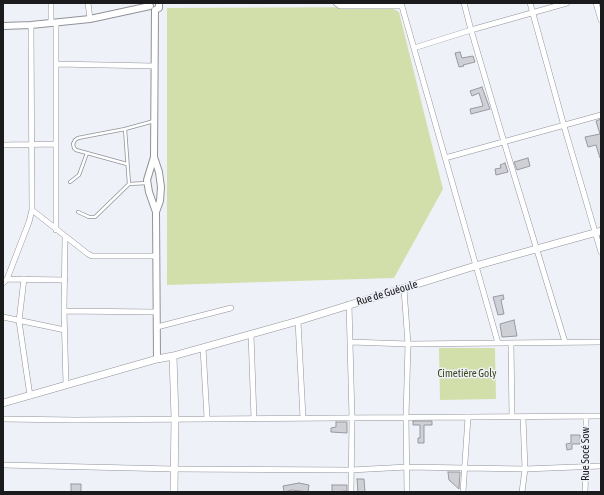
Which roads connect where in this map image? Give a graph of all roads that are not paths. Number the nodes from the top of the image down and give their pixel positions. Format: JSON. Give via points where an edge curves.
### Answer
{"nodes":[{"id":1,"x":51,"y":3,"type":"edge"},
{"id":2,"x":88,"y":3,"type":"edge"},
{"id":3,"x":159,"y":3,"type":"edge"},
{"id":4,"x":336,"y":3,"type":"edge"},
{"id":5,"x":464,"y":3,"type":"edge"},
{"id":6,"x":530,"y":3,"type":"edge"},
{"id":7,"x":567,"y":3,"type":"edge"},
{"id":8,"x":596,"y":3,"type":"edge"},
{"id":9,"x":402,"y":5,"type":"edge"},
{"id":10,"x":152,"y":6,"type":"edge"},
{"id":11,"x":533,"y":14,"type":"junction"},
{"id":12,"x":90,"y":19,"type":"junction"},
{"id":13,"x":601,"y":20,"type":"edge"},
{"id":14,"x":53,"y":23,"type":"junction"},
{"id":15,"x":31,"y":25,"type":"junction"},
{"id":16,"x":3,"y":26,"type":"edge"},
{"id":17,"x":471,"y":30,"type":"junction"},
{"id":18,"x":414,"y":48,"type":"junction"},
{"id":19,"x":56,"y":64,"type":"junction"},
{"id":20,"x":154,"y":66,"type":"junction"},
{"id":21,"x":601,"y":115,"type":"edge"},
{"id":22,"x":154,"y":121,"type":"junction"},
{"id":23,"x":564,"y":126,"type":"junction"},
{"id":24,"x":125,"y":129,"type":"junction"},
{"id":25,"x":504,"y":142,"type":"junction"},
{"id":26,"x":56,"y":144,"type":"junction"},
{"id":27,"x":32,"y":145,"type":"junction"},
{"id":28,"x":3,"y":146,"type":"edge"},
{"id":29,"x":87,"y":153,"type":"junction"},
{"id":30,"x":154,"y":157,"type":"junction"},
{"id":31,"x":445,"y":158,"type":"junction"},
{"id":32,"x":127,"y":164,"type":"junction"},
{"id":33,"x":70,"y":182,"type":"dead end"},
{"id":34,"x":147,"y":183,"type":"junction"},
{"id":35,"x":129,"y":184,"type":"junction"},
{"id":36,"x":32,"y":210,"type":"junction"},
{"id":37,"x":78,"y":212,"type":"dead end"},
{"id":38,"x":156,"y":212,"type":"junction"},
{"id":39,"x":56,"y":230,"type":"junction"},
{"id":40,"x":598,"y":232,"type":"edge"},
{"id":41,"x":65,"y":237,"type":"junction"},
{"id":42,"x":536,"y":249,"type":"junction"},
{"id":43,"x":601,"y":252,"type":"edge"},
{"id":44,"x":156,"y":256,"type":"junction"},
{"id":45,"x":475,"y":266,"type":"junction"},
{"id":46,"x":7,"y":279,"type":"junction"},
{"id":47,"x":24,"y":279,"type":"junction"},
{"id":48,"x":65,"y":280,"type":"junction"},
{"id":49,"x":3,"y":284,"type":"edge"},
{"id":50,"x":404,"y":289,"type":"junction"},
{"id":51,"x":349,"y":304,"type":"junction"},
{"id":52,"x":231,"y":308,"type":"dead end"},
{"id":53,"x":64,"y":311,"type":"junction"},
{"id":54,"x":156,"y":312,"type":"junction"},
{"id":55,"x":3,"y":317,"type":"edge"},
{"id":56,"x":19,"y":321,"type":"junction"},
{"id":57,"x":298,"y":321,"type":"junction"},
{"id":58,"x":157,"y":327,"type":"junction"},
{"id":59,"x":64,"y":330,"type":"junction"},
{"id":60,"x":251,"y":334,"type":"junction"},
{"id":61,"x":351,"y":342,"type":"junction"},
{"id":62,"x":565,"y":342,"type":"junction"},
{"id":63,"x":601,"y":342,"type":"edge"},
{"id":64,"x":498,"y":343,"type":"junction"},
{"id":65,"x":511,"y":343,"type":"junction"},
{"id":66,"x":408,"y":344,"type":"junction"},
{"id":67,"x":203,"y":348,"type":"junction"},
{"id":68,"x":173,"y":356,"type":"junction"},
{"id":69,"x":157,"y":359,"type":"junction"},
{"id":70,"x":66,"y":385,"type":"junction"},
{"id":71,"x":30,"y":396,"type":"junction"},
{"id":72,"x":3,"y":404,"type":"edge"},
{"id":73,"x":586,"y":416,"type":"junction"},
{"id":74,"x":601,"y":416,"type":"edge"},
{"id":75,"x":468,"y":417,"type":"junction"},
{"id":76,"x":512,"y":417,"type":"junction"},
{"id":77,"x":523,"y":417,"type":"junction"},
{"id":78,"x":175,"y":418,"type":"junction"},
{"id":79,"x":207,"y":418,"type":"junction"},
{"id":80,"x":254,"y":418,"type":"junction"},
{"id":81,"x":303,"y":418,"type":"junction"},
{"id":82,"x":352,"y":418,"type":"junction"},
{"id":83,"x":406,"y":418,"type":"junction"},
{"id":84,"x":3,"y":419,"type":"edge"},
{"id":85,"x":3,"y":465,"type":"edge"},
{"id":86,"x":601,"y":466,"type":"edge"},
{"id":87,"x":407,"y":467,"type":"junction"},
{"id":88,"x":586,"y":467,"type":"junction"},
{"id":89,"x":464,"y":468,"type":"junction"},
{"id":90,"x":174,"y":469,"type":"junction"},
{"id":91,"x":525,"y":469,"type":"junction"},
{"id":92,"x":351,"y":470,"type":"junction"},
{"id":93,"x":174,"y":492,"type":"edge"},
{"id":94,"x":351,"y":492,"type":"edge"},
{"id":95,"x":407,"y":492,"type":"edge"},
{"id":96,"x":463,"y":492,"type":"edge"},
{"id":97,"x":522,"y":492,"type":"edge"},
{"id":98,"x":585,"y":492,"type":"edge"}],
"edges":[{"from":1,"to":14,"type":"street"},
{"from":2,"to":12,"type":"street"},
{"from":3,"to":10,"type":"street","via":[[159,8]]},
{"from":4,"to":9,"type":"street","via":[[340,6]]},
{"from":5,"to":17,"type":"street"},
{"from":6,"to":11,"type":"street"},
{"from":7,"to":11,"type":"street"},
{"from":8,"to":13,"type":"street"},
{"from":9,"to":18,"type":"street"},
{"from":10,"to":12,"type":"street"},
{"from":10,"to":20,"type":"street"},
{"from":11,"to":17,"type":"street"},
{"from":11,"to":23,"type":"street"},
{"from":12,"to":14,"type":"street"},
{"from":14,"to":15,"type":"street"},
{"from":14,"to":19,"type":"street"},
{"from":15,"to":16,"type":"street"},
{"from":15,"to":27,"type":"street"},
{"from":17,"to":18,"type":"street"},
{"from":17,"to":25,"type":"street"},
{"from":18,"to":31,"type":"street"},
{"from":19,"to":20,"type":"street"},
{"from":19,"to":26,"type":"street"},
{"from":20,"to":22,"type":"street"},
{"from":21,"to":23,"type":"street"},
{"from":22,"to":24,"type":"lane"},
{"from":22,"to":30,"type":"street"},
{"from":23,"to":25,"type":"street"},
{"from":23,"to":40,"type":"street"},
{"from":24,"to":29,"type":"lane","via":[[75,140],[74,148]]},
{"from":24,"to":32,"type":"lane"},
{"from":25,"to":31,"type":"street"},
{"from":25,"to":42,"type":"street"},
{"from":26,"to":27,"type":"street"},
{"from":26,"to":39,"type":"street"},
{"from":27,"to":28,"type":"street"},
{"from":27,"to":36,"type":"street"},
{"from":29,"to":32,"type":"lane"},
{"from":29,"to":33,"type":"lane","via":[[79,175]]},
{"from":30,"to":34,"type":"street"},
{"from":30,"to":38,"type":"street","via":[[161,187]]},
{"from":31,"to":45,"type":"street"},
{"from":32,"to":35,"type":"lane"},
{"from":34,"to":35,"type":"lane"},
{"from":34,"to":38,"type":"street"},
{"from":35,"to":37,"type":"lane","via":[[95,217]]},
{"from":36,"to":39,"type":"street"},
{"from":36,"to":46,"type":"street"},
{"from":38,"to":44,"type":"street"},
{"from":39,"to":41,"type":"street"},
{"from":40,"to":42,"type":"main road","name":"Rue de Guéoule"},
{"from":40,"to":43,"type":"street"},
{"from":41,"to":44,"type":"street","via":[[92,256]]},
{"from":41,"to":48,"type":"street"},
{"from":42,"to":45,"type":"main road","name":"Rue de Guéoule"},
{"from":42,"to":62,"type":"street"},
{"from":44,"to":54,"type":"street"},
{"from":45,"to":50,"type":"main road","name":"Rue de Guéoule"},
{"from":45,"to":64,"type":"street"},
{"from":46,"to":47,"type":"street"},
{"from":46,"to":49,"type":"street"},
{"from":47,"to":48,"type":"street"},
{"from":47,"to":56,"type":"street"},
{"from":48,"to":53,"type":"street"},
{"from":50,"to":51,"type":"main road","name":"Rue de Guéoule"},
{"from":50,"to":66,"type":"street"},
{"from":51,"to":57,"type":"main road","name":"Rue de Guéoule"},
{"from":51,"to":61,"type":"street"},
{"from":52,"to":58,"type":"street"},
{"from":53,"to":54,"type":"street"},
{"from":53,"to":59,"type":"street"},
{"from":54,"to":58,"type":"street"},
{"from":55,"to":56,"type":"street"},
{"from":56,"to":59,"type":"street"},
{"from":56,"to":71,"type":"street"},
{"from":57,"to":60,"type":"main road","name":"Rue de Guéoule"},
{"from":57,"to":81,"type":"street"},
{"from":58,"to":69,"type":"street"},
{"from":59,"to":70,"type":"street"},
{"from":60,"to":67,"type":"main road","name":"Rue de Guéoule"},
{"from":60,"to":80,"type":"street"},
{"from":61,"to":66,"type":"street"},
{"from":61,"to":82,"type":"street"},
{"from":62,"to":63,"type":"street"},
{"from":62,"to":65,"type":"street"},
{"from":64,"to":65,"type":"street"},
{"from":64,"to":66,"type":"street"},
{"from":65,"to":76,"type":"street"},
{"from":66,"to":83,"type":"street"},
{"from":67,"to":68,"type":"main road","name":"Rue de Guéoule"},
{"from":67,"to":79,"type":"street"},
{"from":68,"to":69,"type":"main road","name":"Rue de Guéoule"},
{"from":68,"to":78,"type":"main road"},
{"from":69,"to":70,"type":"main road","name":"Rue de Guéoule"},
{"from":70,"to":71,"type":"main road","name":"Rue de Guéoule"},
{"from":71,"to":72,"type":"main road","name":"Rue de Guéoule"},
{"from":73,"to":74,"type":"street"},
{"from":73,"to":77,"type":"street"},
{"from":73,"to":88,"type":"street","name":"Rue Socé Sow"},
{"from":75,"to":76,"type":"street"},
{"from":75,"to":83,"type":"street"},
{"from":75,"to":89,"type":"street"},
{"from":76,"to":77,"type":"street"},
{"from":77,"to":91,"type":"street"},
{"from":78,"to":79,"type":"street"},
{"from":78,"to":84,"type":"street"},
{"from":78,"to":90,"type":"main road"},
{"from":79,"to":80,"type":"street"},
{"from":80,"to":81,"type":"street"},
{"from":81,"to":82,"type":"street"},
{"from":82,"to":83,"type":"street"},
{"from":82,"to":92,"type":"street"},
{"from":83,"to":87,"type":"street"},
{"from":85,"to":90,"type":"street"},
{"from":86,"to":88,"type":"street"},
{"from":87,"to":89,"type":"street"},
{"from":87,"to":92,"type":"street"},
{"from":87,"to":95,"type":"street"},
{"from":88,"to":91,"type":"street"},
{"from":88,"to":98,"type":"street","name":"Rue Socé Sow"},
{"from":89,"to":91,"type":"street"},
{"from":89,"to":96,"type":"street"},
{"from":90,"to":92,"type":"street"},
{"from":90,"to":93,"type":"main road"},
{"from":91,"to":97,"type":"street"},
{"from":92,"to":94,"type":"street"}]}
